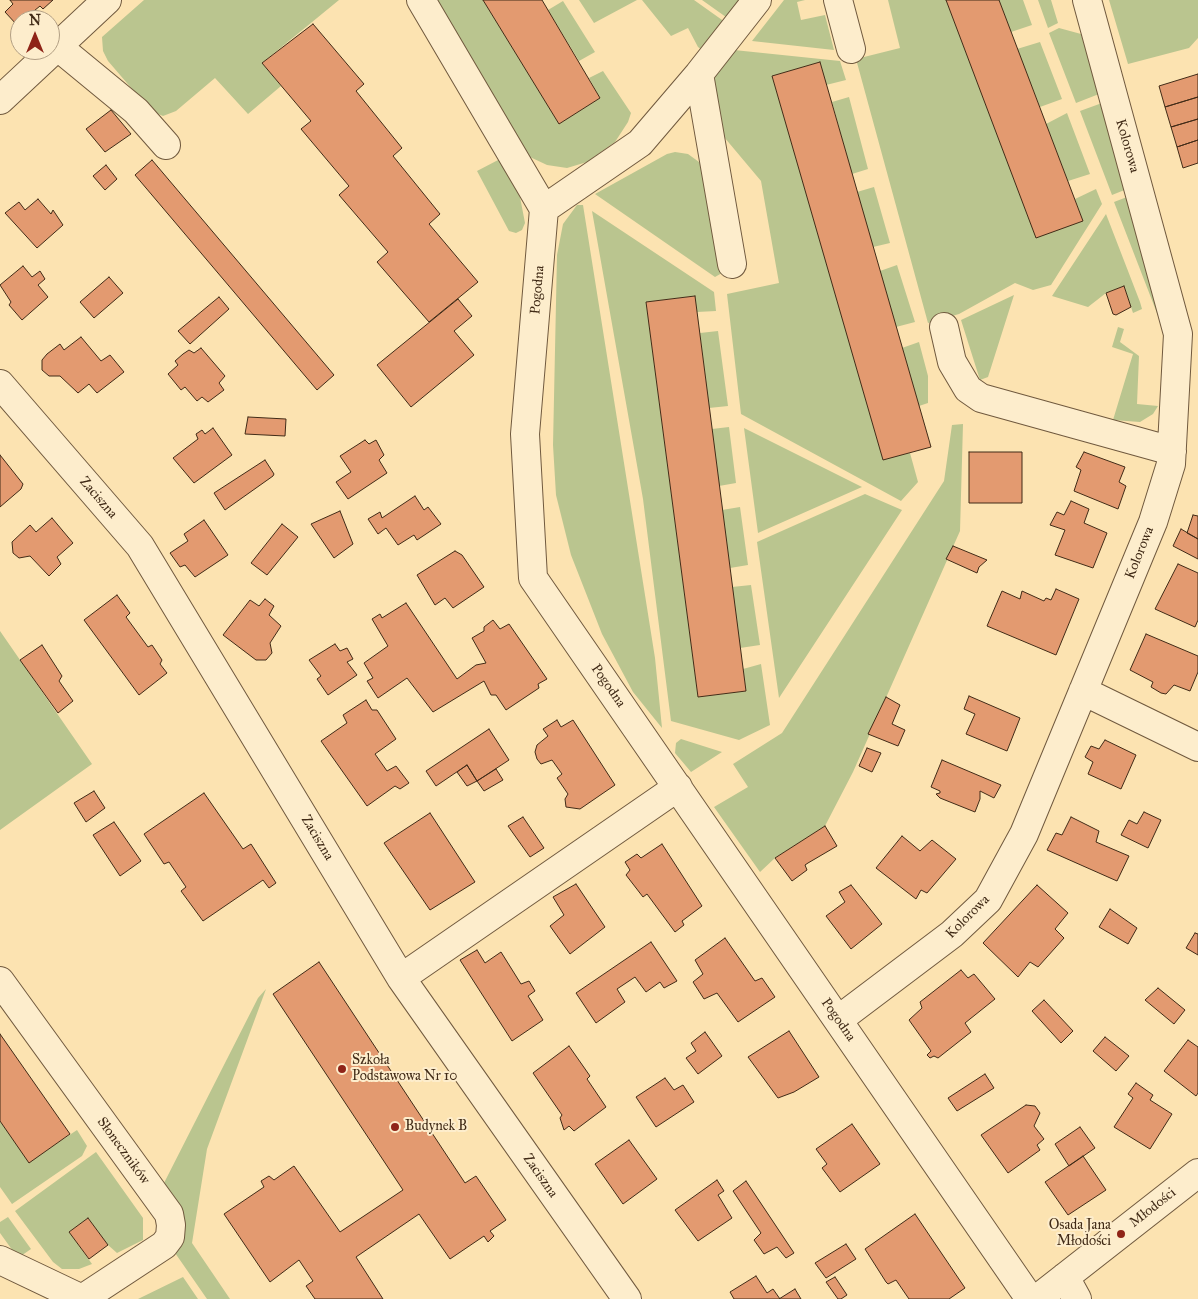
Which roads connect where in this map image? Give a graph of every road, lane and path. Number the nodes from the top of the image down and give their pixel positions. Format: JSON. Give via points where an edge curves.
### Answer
{"nodes":[{"id":1,"x":107,"y":0,"type":"edge"},
{"id":2,"x":421,"y":0,"type":"edge"},
{"id":3,"x":758,"y":0,"type":"edge"},
{"id":4,"x":838,"y":0,"type":"edge"},
{"id":5,"x":1087,"y":0,"type":"edge"},
{"id":6,"x":60,"y":43,"type":"edge"},
{"id":7,"x":60,"y":48,"type":"edge"},
{"id":8,"x":851,"y":49,"type":"dead end"},
{"id":9,"x":42,"y":60,"type":"edge"},
{"id":10,"x":699,"y":74,"type":"junction"},
{"id":11,"x":0,"y":100,"type":"edge"},
{"id":12,"x":166,"y":145,"type":"dead end"},
{"id":13,"x":544,"y":209,"type":"junction"},
{"id":14,"x":732,"y":264,"type":"dead end"},
{"id":15,"x":944,"y":327,"type":"dead end"},
{"id":16,"x":0,"y":384,"type":"edge"},
{"id":17,"x":1172,"y":451,"type":"junction"},
{"id":18,"x":1083,"y":691,"type":"junction"},
{"id":19,"x":1198,"y":747,"type":"edge"},
{"id":20,"x":678,"y":788,"type":"junction"},
{"id":21,"x":401,"y":978,"type":"junction"},
{"id":22,"x":0,"y":981,"type":"edge"},
{"id":23,"x":838,"y":1020,"type":"junction"},
{"id":24,"x":1198,"y":1173,"type":"edge"},
{"id":25,"x":0,"y":1260,"type":"edge"},
{"id":26,"x":1071,"y":1288,"type":"edge"},
{"id":27,"x":82,"y":1299,"type":"edge"},
{"id":28,"x":627,"y":1299,"type":"edge"},
{"id":29,"x":1030,"y":1299,"type":"edge"},
{"id":30,"x":1037,"y":1299,"type":"edge"}],
"edges":[{"from":1,"to":6,"type":"street"},
{"from":2,"to":13,"type":"street"},
{"from":3,"to":10,"type":"street"},
{"from":4,"to":8,"type":"street"},
{"from":5,"to":17,"type":"street","name":"Kolorowa","via":[[1178,334]]},
{"from":7,"to":12,"type":"street","via":[[136,111]]},
{"from":9,"to":11,"type":"street"},
{"from":10,"to":13,"type":"street","via":[[640,143]]},
{"from":10,"to":14,"type":"street"},
{"from":13,"to":20,"type":"street","name":"Pogodna","via":[[525,434],[533,578]]},
{"from":15,"to":17,"type":"street","via":[[952,362],[968,389],[981,398]]},
{"from":16,"to":21,"type":"street","name":"Zaciszna","via":[[140,546]]},
{"from":17,"to":18,"type":"street","name":"Kolorowa","via":[[1171,464],[1152,522]]},
{"from":18,"to":19,"type":"street"},
{"from":18,"to":23,"type":"street","name":"Kolorowa","via":[[1024,834],[988,900],[952,934]]},
{"from":20,"to":21,"type":"street"},
{"from":20,"to":23,"type":"street","name":"Pogodna"},
{"from":21,"to":28,"type":"street","name":"Zaciszna"},
{"from":22,"to":27,"type":"street","name":"Słoneczników","via":[[169,1214],[170,1237],[164,1245]]},
{"from":23,"to":29,"type":"street","name":"Pogodna"},
{"from":24,"to":26,"type":"street","name":"Młodości"},
{"from":25,"to":27,"type":"street","name":"Słoneczników"},
{"from":26,"to":30,"type":"street","name":"Młodości"}]}
